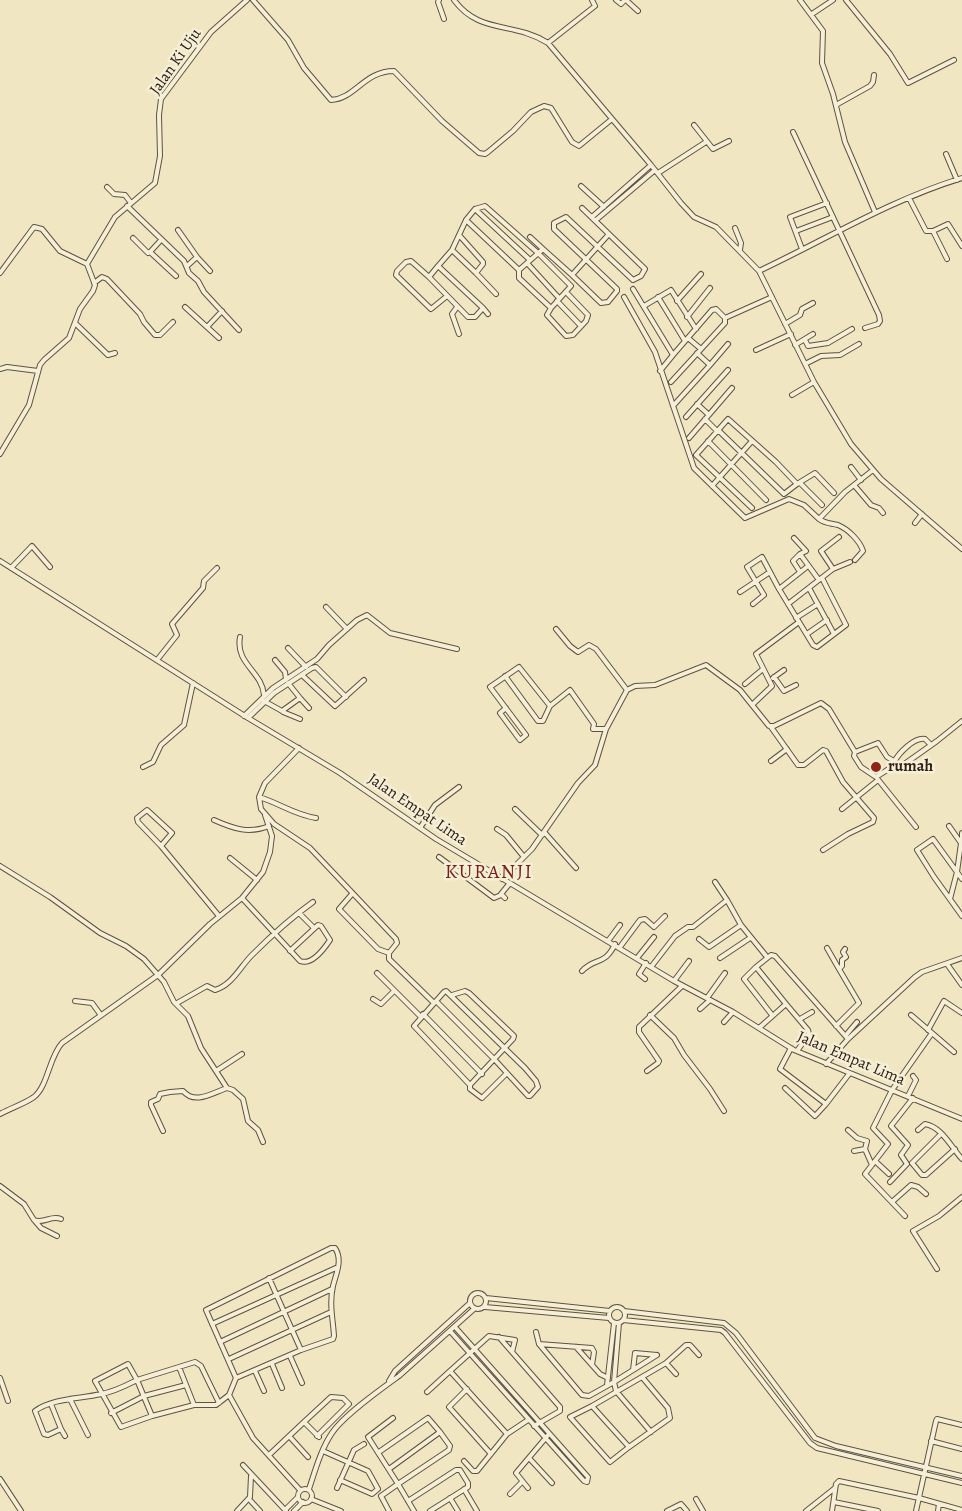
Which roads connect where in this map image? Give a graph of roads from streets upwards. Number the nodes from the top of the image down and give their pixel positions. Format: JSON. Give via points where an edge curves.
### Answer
{"nodes":[{"id":1,"x":247,"y":0,"type":"edge"},
{"id":2,"x":252,"y":0,"type":"edge"},
{"id":3,"x":439,"y":0,"type":"edge"},
{"id":4,"x":454,"y":0,"type":"edge"},
{"id":5,"x":592,"y":0,"type":"edge"},
{"id":6,"x":601,"y":0,"type":"edge"},
{"id":7,"x":616,"y":0,"type":"edge"},
{"id":8,"x":626,"y":0,"type":"edge"},
{"id":9,"x":800,"y":0,"type":"edge"},
{"id":10,"x":833,"y":0,"type":"edge"},
{"id":11,"x":846,"y":0,"type":"edge"},
{"id":12,"x":595,"y":6,"type":"junction"},
{"id":13,"x":638,"y":11,"type":"dead end"},
{"id":14,"x":812,"y":15,"type":"junction"},
{"id":15,"x":444,"y":19,"type":"dead end"},
{"id":16,"x":548,"y":43,"type":"junction"},
{"id":17,"x":954,"y":60,"type":"dead end"},
{"id":18,"x":874,"y":75,"type":"dead end"},
{"id":19,"x":836,"y":105,"type":"junction"},
{"id":20,"x":612,"y":119,"type":"junction"},
{"id":21,"x":694,"y":125,"type":"dead end"},
{"id":22,"x":794,"y":132,"type":"dead end"},
{"id":23,"x":729,"y":141,"type":"dead end"},
{"id":24,"x":706,"y":142,"type":"junction"},
{"id":25,"x":946,"y":154,"type":"dead end"},
{"id":26,"x":651,"y":165,"type":"junction"},
{"id":27,"x":657,"y":171,"type":"junction"},
{"id":28,"x":959,"y":179,"type":"edge"},
{"id":29,"x":581,"y":186,"type":"dead end"},
{"id":30,"x":107,"y":187,"type":"dead end"},
{"id":31,"x":909,"y":198,"type":"junction"},
{"id":32,"x":826,"y":202,"type":"junction"},
{"id":33,"x":129,"y":204,"type":"junction"},
{"id":34,"x":604,"y":207,"type":"junction"},
{"id":35,"x":582,"y":208,"type":"dead end"},
{"id":36,"x":475,"y":209,"type":"junction"},
{"id":37,"x":875,"y":212,"type":"junction"},
{"id":38,"x":592,"y":217,"type":"junction"},
{"id":39,"x":833,"y":217,"type":"junction"},
{"id":40,"x":466,"y":220,"type":"junction"},
{"id":41,"x":596,"y":220,"type":"junction"},
{"id":42,"x":735,"y":228,"type":"dead end"},
{"id":43,"x":178,"y":230,"type":"dead end"},
{"id":44,"x":796,"y":231,"type":"junction"},
{"id":45,"x":840,"y":231,"type":"junction"},
{"id":46,"x":933,"y":231,"type":"junction"},
{"id":47,"x":609,"y":234,"type":"junction"},
{"id":48,"x":459,"y":235,"type":"junction"},
{"id":49,"x":530,"y":237,"type":"dead end"},
{"id":50,"x":133,"y":238,"type":"dead end"},
{"id":51,"x":161,"y":240,"type":"junction"},
{"id":52,"x":598,"y":245,"type":"junction"},
{"id":53,"x":962,"y":246,"type":"edge"},
{"id":54,"x":543,"y":249,"type":"junction"},
{"id":55,"x":802,"y":249,"type":"junction"},
{"id":56,"x":452,"y":250,"type":"junction"},
{"id":57,"x":740,"y":250,"type":"junction"},
{"id":58,"x":150,"y":252,"type":"junction"},
{"id":59,"x":538,"y":253,"type":"junction"},
{"id":60,"x":196,"y":258,"type":"junction"},
{"id":61,"x":947,"y":258,"type":"dead end"},
{"id":62,"x":585,"y":260,"type":"junction"},
{"id":63,"x":528,"y":261,"type":"junction"},
{"id":64,"x":87,"y":264,"type":"junction"},
{"id":65,"x":187,"y":266,"type":"junction"},
{"id":66,"x":438,"y":266,"type":"junction"},
{"id":67,"x":519,"y":270,"type":"junction"},
{"id":68,"x":210,"y":271,"type":"dead end"},
{"id":69,"x":759,"y":271,"type":"junction"},
{"id":70,"x":0,"y":273,"type":"edge"},
{"id":71,"x":476,"y":273,"type":"junction"},
{"id":72,"x":572,"y":274,"type":"junction"},
{"id":73,"x":701,"y":274,"type":"dead end"},
{"id":74,"x":176,"y":276,"type":"dead end"},
{"id":75,"x":429,"y":277,"type":"junction"},
{"id":76,"x":94,"y":283,"type":"junction"},
{"id":77,"x":710,"y":288,"type":"dead end"},
{"id":78,"x":633,"y":289,"type":"dead end"},
{"id":79,"x":566,"y":292,"type":"junction"},
{"id":80,"x":496,"y":294,"type":"dead end"},
{"id":81,"x":447,"y":296,"type":"junction"},
{"id":82,"x":624,"y":297,"type":"dead end"},
{"id":83,"x":658,"y":297,"type":"junction"},
{"id":84,"x":772,"y":297,"type":"junction"},
{"id":85,"x":558,"y":300,"type":"junction"},
{"id":86,"x":677,"y":301,"type":"junction"},
{"id":87,"x":813,"y":303,"type":"dead end"},
{"id":88,"x":644,"y":306,"type":"junction"},
{"id":89,"x":184,"y":307,"type":"dead end"},
{"id":90,"x":457,"y":307,"type":"junction"},
{"id":91,"x":483,"y":308,"type":"junction"},
{"id":92,"x":550,"y":308,"type":"junction"},
{"id":93,"x":222,"y":311,"type":"junction"},
{"id":94,"x":488,"y":314,"type":"dead end"},
{"id":95,"x":687,"y":317,"type":"junction"},
{"id":96,"x":725,"y":318,"type":"junction"},
{"id":97,"x":172,"y":322,"type":"dead end"},
{"id":98,"x":75,"y":323,"type":"junction"},
{"id":99,"x":785,"y":324,"type":"junction"},
{"id":100,"x":581,"y":326,"type":"junction"},
{"id":101,"x":207,"y":327,"type":"junction"},
{"id":102,"x":865,"y":328,"type":"dead end"},
{"id":103,"x":696,"y":329,"type":"junction"},
{"id":104,"x":852,"y":329,"type":"dead end"},
{"id":105,"x":239,"y":330,"type":"dead end"},
{"id":106,"x":459,"y":334,"type":"dead end"},
{"id":107,"x":791,"y":334,"type":"junction"},
{"id":108,"x":813,"y":334,"type":"dead end"},
{"id":109,"x":219,"y":338,"type":"dead end"},
{"id":110,"x":687,"y":340,"type":"junction"},
{"id":111,"x":805,"y":340,"type":"junction"},
{"id":112,"x":728,"y":344,"type":"dead end"},
{"id":113,"x":859,"y":344,"type":"dead end"},
{"id":114,"x":795,"y":345,"type":"junction"},
{"id":115,"x":701,"y":349,"type":"junction"},
{"id":116,"x":756,"y":350,"type":"dead end"},
{"id":117,"x":115,"y":353,"type":"dead end"},
{"id":118,"x":697,"y":353,"type":"junction"},
{"id":119,"x":673,"y":355,"type":"junction"},
{"id":120,"x":805,"y":363,"type":"junction"},
{"id":121,"x":710,"y":365,"type":"junction"},
{"id":122,"x":0,"y":369,"type":"edge"},
{"id":123,"x":728,"y":369,"type":"dead end"},
{"id":124,"x":38,"y":371,"type":"junction"},
{"id":125,"x":660,"y":371,"type":"junction"},
{"id":126,"x":671,"y":382,"type":"dead end"},
{"id":127,"x":814,"y":382,"type":"junction"},
{"id":128,"x":732,"y":388,"type":"dead end"},
{"id":129,"x":792,"y":394,"type":"dead end"},
{"id":130,"x":697,"y":404,"type":"junction"},
{"id":131,"x":673,"y":406,"type":"junction"},
{"id":132,"x":709,"y":415,"type":"junction"},
{"id":133,"x":686,"y":417,"type":"dead end"},
{"id":134,"x":705,"y":420,"type":"junction"},
{"id":135,"x":717,"y":431,"type":"junction"},
{"id":136,"x":689,"y":438,"type":"dead end"},
{"id":137,"x":708,"y":441,"type":"junction"},
{"id":138,"x":752,"y":441,"type":"junction"},
{"id":139,"x":742,"y":452,"type":"junction"},
{"id":140,"x":0,"y":454,"type":"edge"},
{"id":141,"x":731,"y":464,"type":"junction"},
{"id":142,"x":850,"y":467,"type":"dead end"},
{"id":143,"x":873,"y":471,"type":"junction"},
{"id":144,"x":719,"y":478,"type":"junction"},
{"id":145,"x":861,"y":480,"type":"junction"},
{"id":146,"x":799,"y":483,"type":"junction"},
{"id":147,"x":854,"y":485,"type":"junction"},
{"id":148,"x":712,"y":486,"type":"junction"},
{"id":149,"x":834,"y":493,"type":"dead end"},
{"id":150,"x":766,"y":500,"type":"dead end"},
{"id":151,"x":822,"y":505,"type":"dead end"},
{"id":152,"x":752,"y":508,"type":"dead end"},
{"id":153,"x":883,"y":513,"type":"dead end"},
{"id":154,"x":922,"y":514,"type":"junction"},
{"id":155,"x":819,"y":519,"type":"junction"},
{"id":156,"x":915,"y":523,"type":"dead end"},
{"id":157,"x":839,"y":537,"type":"dead end"},
{"id":158,"x":794,"y":538,"type":"dead end"},
{"id":159,"x":962,"y":549,"type":"edge"},
{"id":160,"x":800,"y":554,"type":"junction"},
{"id":161,"x":0,"y":561,"type":"edge"},
{"id":162,"x":808,"y":566,"type":"junction"},
{"id":163,"x":50,"y":567,"type":"dead end"},
{"id":164,"x":10,"y":568,"type":"junction"},
{"id":165,"x":217,"y":568,"type":"dead end"},
{"id":166,"x":833,"y":569,"type":"junction"},
{"id":167,"x":770,"y":572,"type":"junction"},
{"id":168,"x":800,"y":572,"type":"junction"},
{"id":169,"x":820,"y":579,"type":"junction"},
{"id":170,"x":755,"y":581,"type":"junction"},
{"id":171,"x":809,"y":588,"type":"junction"},
{"id":172,"x":779,"y":589,"type":"junction"},
{"id":173,"x":740,"y":592,"type":"dead end"},
{"id":174,"x":753,"y":604,"type":"dead end"},
{"id":175,"x":788,"y":604,"type":"junction"},
{"id":176,"x":818,"y":604,"type":"junction"},
{"id":177,"x":326,"y":607,"type":"dead end"},
{"id":178,"x":798,"y":620,"type":"junction"},
{"id":179,"x":826,"y":620,"type":"junction"},
{"id":180,"x":347,"y":629,"type":"junction"},
{"id":181,"x":556,"y":629,"type":"dead end"},
{"id":182,"x":807,"y":634,"type":"junction"},
{"id":183,"x":834,"y":634,"type":"junction"},
{"id":184,"x":240,"y":637,"type":"dead end"},
{"id":185,"x":288,"y":648,"type":"dead end"},
{"id":186,"x":457,"y":650,"type":"dead end"},
{"id":187,"x":157,"y":660,"type":"junction"},
{"id":188,"x":275,"y":660,"type":"dead end"},
{"id":189,"x":306,"y":667,"type":"junction"},
{"id":190,"x":763,"y":669,"type":"junction"},
{"id":191,"x":784,"y":670,"type":"dead end"},
{"id":192,"x":302,"y":675,"type":"junction"},
{"id":193,"x":505,"y":676,"type":"junction"},
{"id":194,"x":772,"y":679,"type":"junction"},
{"id":195,"x":364,"y":680,"type":"dead end"},
{"id":196,"x":287,"y":681,"type":"junction"},
{"id":197,"x":193,"y":682,"type":"junction"},
{"id":198,"x":745,"y":684,"type":"dead end"},
{"id":199,"x":796,"y":685,"type":"dead end"},
{"id":200,"x":627,"y":690,"type":"junction"},
{"id":201,"x":264,"y":698,"type":"junction"},
{"id":202,"x":300,"y":698,"type":"junction"},
{"id":203,"x":346,"y":698,"type":"junction"},
{"id":204,"x":752,"y":705,"type":"junction"},
{"id":205,"x":550,"y":706,"type":"junction"},
{"id":206,"x":309,"y":708,"type":"dead end"},
{"id":207,"x":506,"y":708,"type":"junction"},
{"id":208,"x":282,"y":711,"type":"junction"},
{"id":209,"x":246,"y":717,"type":"junction"},
{"id":210,"x":300,"y":719,"type":"dead end"},
{"id":211,"x":962,"y":721,"type":"edge"},
{"id":212,"x":771,"y":727,"type":"junction"},
{"id":213,"x":606,"y":729,"type":"junction"},
{"id":214,"x":931,"y":745,"type":"junction"},
{"id":215,"x":299,"y":748,"type":"junction"},
{"id":216,"x":787,"y":749,"type":"junction"},
{"id":217,"x":855,"y":752,"type":"junction"},
{"id":218,"x":771,"y":761,"type":"dead end"},
{"id":219,"x":894,"y":763,"type":"junction"},
{"id":220,"x":143,"y":767,"type":"dead end"},
{"id":221,"x":877,"y":778,"type":"junction"},
{"id":222,"x":459,"y":787,"type":"dead end"},
{"id":223,"x":259,"y":797,"type":"junction"},
{"id":224,"x":857,"y":798,"type":"junction"},
{"id":225,"x":515,"y":809,"type":"dead end"},
{"id":226,"x":842,"y":809,"type":"dead end"},
{"id":227,"x":265,"y":815,"type":"junction"},
{"id":228,"x":316,"y":818,"type":"dead end"},
{"id":229,"x":214,"y":820,"type":"dead end"},
{"id":230,"x":269,"y":826,"type":"junction"},
{"id":231,"x":949,"y":826,"type":"dead end"},
{"id":232,"x":916,"y":827,"type":"dead end"},
{"id":233,"x":420,"y":828,"type":"junction"},
{"id":234,"x":497,"y":829,"type":"dead end"},
{"id":235,"x":962,"y":833,"type":"edge"},
{"id":236,"x":542,"y":835,"type":"junction"},
{"id":237,"x":961,"y":844,"type":"edge"},
{"id":238,"x":161,"y":846,"type":"junction"},
{"id":239,"x":823,"y":850,"type":"dead end"},
{"id":240,"x":439,"y":857,"type":"dead end"},
{"id":241,"x":524,"y":857,"type":"junction"},
{"id":242,"x":230,"y":858,"type":"dead end"},
{"id":243,"x":0,"y":866,"type":"edge"},
{"id":244,"x":576,"y":868,"type":"dead end"},
{"id":245,"x":957,"y":872,"type":"junction"},
{"id":246,"x":502,"y":879,"type":"junction"},
{"id":247,"x":962,"y":879,"type":"edge"},
{"id":248,"x":257,"y":880,"type":"junction"},
{"id":249,"x":715,"y":882,"type":"dead end"},
{"id":250,"x":510,"y":883,"type":"junction"},
{"id":251,"x":352,"y":894,"type":"junction"},
{"id":252,"x":242,"y":898,"type":"junction"},
{"id":253,"x":726,"y":900,"type":"junction"},
{"id":254,"x":950,"y":900,"type":"junction"},
{"id":255,"x":313,"y":903,"type":"dead end"},
{"id":256,"x":299,"y":913,"type":"junction"},
{"id":257,"x":219,"y":916,"type":"junction"},
{"id":258,"x":665,"y":916,"type":"dead end"},
{"id":259,"x":962,"y":916,"type":"edge"},
{"id":260,"x":741,"y":925,"type":"junction"},
{"id":261,"x":620,"y":926,"type":"dead end"},
{"id":262,"x":314,"y":927,"type":"junction"},
{"id":263,"x":275,"y":935,"type":"junction"},
{"id":264,"x":654,"y":937,"type":"dead end"},
{"id":265,"x":750,"y":938,"type":"junction"},
{"id":266,"x":699,"y":939,"type":"dead end"},
{"id":267,"x":608,"y":941,"type":"junction"},
{"id":268,"x":617,"y":946,"type":"junction"},
{"id":269,"x":827,"y":948,"type":"dead end"},
{"id":270,"x":845,"y":949,"type":"dead end"},
{"id":271,"x":290,"y":951,"type":"junction"},
{"id":272,"x":389,"y":953,"type":"junction"},
{"id":273,"x":767,"y":957,"type":"junction"},
{"id":274,"x":637,"y":958,"type":"junction"},
{"id":275,"x":720,"y":958,"type":"dead end"},
{"id":276,"x":962,"y":958,"type":"edge"},
{"id":277,"x":689,"y":961,"type":"dead end"},
{"id":278,"x":646,"y":963,"type":"junction"},
{"id":279,"x":947,"y":964,"type":"junction"},
{"id":280,"x":651,"y":967,"type":"junction"},
{"id":281,"x":756,"y":967,"type":"junction"},
{"id":282,"x":839,"y":969,"type":"junction"},
{"id":283,"x":582,"y":971,"type":"dead end"},
{"id":284,"x":377,"y":973,"type":"dead end"},
{"id":285,"x":724,"y":973,"type":"dead end"},
{"id":286,"x":158,"y":975,"type":"junction"},
{"id":287,"x":645,"y":979,"type":"dead end"},
{"id":288,"x":674,"y":981,"type":"junction"},
{"id":289,"x":962,"y":985,"type":"edge"},
{"id":290,"x":682,"y":986,"type":"junction"},
{"id":291,"x":394,"y":991,"type":"junction"},
{"id":292,"x":452,"y":995,"type":"junction"},
{"id":293,"x":373,"y":999,"type":"dead end"},
{"id":294,"x":709,"y":999,"type":"junction"},
{"id":295,"x":75,"y":1001,"type":"dead end"},
{"id":296,"x":435,"y":1002,"type":"junction"},
{"id":297,"x":177,"y":1003,"type":"junction"},
{"id":298,"x":786,"y":1004,"type":"junction"},
{"id":299,"x":700,"y":1009,"type":"dead end"},
{"id":300,"x":733,"y":1012,"type":"junction"},
{"id":301,"x":812,"y":1012,"type":"dead end"},
{"id":302,"x":962,"y":1013,"type":"edge"},
{"id":303,"x":100,"y":1014,"type":"junction"},
{"id":304,"x":650,"y":1015,"type":"junction"},
{"id":305,"x":772,"y":1015,"type":"junction"},
{"id":306,"x":911,"y":1015,"type":"dead end"},
{"id":307,"x":422,"y":1016,"type":"junction"},
{"id":308,"x":800,"y":1019,"type":"junction"},
{"id":309,"x":724,"y":1022,"type":"dead end"},
{"id":310,"x":857,"y":1022,"type":"dead end"},
{"id":311,"x":836,"y":1026,"type":"junction"},
{"id":312,"x":759,"y":1028,"type":"junction"},
{"id":313,"x":930,"y":1031,"type":"junction"},
{"id":314,"x":847,"y":1037,"type":"junction"},
{"id":315,"x":505,"y":1048,"type":"junction"},
{"id":316,"x":791,"y":1048,"type":"junction"},
{"id":317,"x":797,"y":1051,"type":"junction"},
{"id":318,"x":954,"y":1052,"type":"dead end"},
{"id":319,"x":242,"y":1054,"type":"dead end"},
{"id":320,"x":495,"y":1060,"type":"junction"},
{"id":321,"x":826,"y":1064,"type":"junction"},
{"id":322,"x":216,"y":1071,"type":"junction"},
{"id":323,"x":647,"y":1071,"type":"dead end"},
{"id":324,"x":507,"y":1073,"type":"junction"},
{"id":325,"x":482,"y":1074,"type":"junction"},
{"id":326,"x":849,"y":1074,"type":"junction"},
{"id":327,"x":913,"y":1076,"type":"dead end"},
{"id":328,"x":470,"y":1085,"type":"junction"},
{"id":329,"x":227,"y":1088,"type":"junction"},
{"id":330,"x":785,"y":1088,"type":"dead end"},
{"id":331,"x":892,"y":1090,"type":"junction"},
{"id":332,"x":908,"y":1096,"type":"junction"},
{"id":333,"x":913,"y":1098,"type":"junction"},
{"id":334,"x":826,"y":1104,"type":"junction"},
{"id":335,"x":724,"y":1112,"type":"dead end"},
{"id":336,"x":0,"y":1114,"type":"edge"},
{"id":337,"x":962,"y":1119,"type":"edge"},
{"id":338,"x":848,"y":1130,"type":"dead end"},
{"id":339,"x":918,"y":1130,"type":"dead end"},
{"id":340,"x":163,"y":1131,"type":"dead end"},
{"id":341,"x":941,"y":1134,"type":"junction"},
{"id":342,"x":263,"y":1142,"type":"dead end"},
{"id":343,"x":865,"y":1149,"type":"junction"},
{"id":344,"x":955,"y":1149,"type":"junction"},
{"id":345,"x":854,"y":1151,"type":"dead end"},
{"id":346,"x":961,"y":1156,"type":"edge"},
{"id":347,"x":875,"y":1161,"type":"junction"},
{"id":348,"x":872,"y":1165,"type":"junction"},
{"id":349,"x":889,"y":1174,"type":"dead end"},
{"id":350,"x":890,"y":1182,"type":"dead end"},
{"id":351,"x":0,"y":1186,"type":"edge"},
{"id":352,"x":926,"y":1194,"type":"dead end"},
{"id":353,"x":962,"y":1197,"type":"edge"},
{"id":354,"x":892,"y":1203,"type":"junction"},
{"id":355,"x":905,"y":1216,"type":"dead end"},
{"id":356,"x":61,"y":1219,"type":"dead end"},
{"id":357,"x":34,"y":1220,"type":"junction"},
{"id":358,"x":57,"y":1236,"type":"dead end"},
{"id":359,"x":338,"y":1267,"type":"junction"},
{"id":360,"x":937,"y":1269,"type":"dead end"},
{"id":361,"x":269,"y":1278,"type":"junction"},
{"id":362,"x":333,"y":1289,"type":"junction"},
{"id":363,"x":276,"y":1294,"type":"junction"},
{"id":364,"x":486,"y":1298,"type":"junction"},
{"id":365,"x":470,"y":1303,"type":"junction"},
{"id":366,"x":484,"y":1306,"type":"junction"},
{"id":367,"x":474,"y":1308,"type":"junction"},
{"id":368,"x":609,"y":1311,"type":"junction"},
{"id":369,"x":624,"y":1311,"type":"junction"},
{"id":370,"x":331,"y":1312,"type":"junction"},
{"id":371,"x":284,"y":1313,"type":"junction"},
{"id":372,"x":609,"y":1318,"type":"junction"},
{"id":373,"x":621,"y":1322,"type":"junction"},
{"id":374,"x":614,"y":1323,"type":"junction"},
{"id":375,"x":212,"y":1324,"type":"junction"},
{"id":376,"x":454,"y":1327,"type":"junction"},
{"id":377,"x":292,"y":1330,"type":"junction"},
{"id":378,"x":450,"y":1331,"type":"junction"},
{"id":379,"x":536,"y":1332,"type":"dead end"},
{"id":380,"x":616,"y":1335,"type":"junction"},
{"id":381,"x":498,"y":1337,"type":"junction"},
{"id":382,"x":220,"y":1342,"type":"junction"},
{"id":383,"x":539,"y":1344,"type":"junction"},
{"id":384,"x":576,"y":1347,"type":"junction"},
{"id":385,"x":475,"y":1349,"type":"junction"},
{"id":386,"x":301,"y":1350,"type":"junction"},
{"id":387,"x":512,"y":1352,"type":"junction"},
{"id":388,"x":470,"y":1353,"type":"junction"},
{"id":389,"x":699,"y":1355,"type":"dead end"},
{"id":390,"x":290,"y":1356,"type":"junction"},
{"id":391,"x":229,"y":1359,"type":"junction"},
{"id":392,"x":666,"y":1363,"type":"junction"},
{"id":393,"x":272,"y":1364,"type":"junction"},
{"id":394,"x":592,"y":1365,"type":"junction"},
{"id":395,"x":179,"y":1367,"type":"junction"},
{"id":396,"x":609,"y":1369,"type":"junction"},
{"id":397,"x":615,"y":1370,"type":"junction"},
{"id":398,"x":255,"y":1371,"type":"junction"},
{"id":399,"x":450,"y":1371,"type":"junction"},
{"id":400,"x":632,"y":1371,"type":"junction"},
{"id":401,"x":676,"y":1374,"type":"dead end"},
{"id":402,"x":642,"y":1377,"type":"junction"},
{"id":403,"x":0,"y":1378,"type":"edge"},
{"id":404,"x":236,"y":1378,"type":"junction"},
{"id":405,"x":608,"y":1378,"type":"junction"},
{"id":406,"x":137,"y":1380,"type":"junction"},
{"id":407,"x":389,"y":1381,"type":"junction"},
{"id":408,"x":614,"y":1382,"type":"junction"},
{"id":409,"x":302,"y":1383,"type":"dead end"},
{"id":410,"x":186,"y":1385,"type":"junction"},
{"id":411,"x":607,"y":1386,"type":"junction"},
{"id":412,"x":282,"y":1388,"type":"dead end"},
{"id":413,"x":467,"y":1389,"type":"junction"},
{"id":414,"x":264,"y":1391,"type":"dead end"},
{"id":415,"x":616,"y":1391,"type":"junction"},
{"id":416,"x":427,"y":1392,"type":"dead end"},
{"id":417,"x":101,"y":1394,"type":"junction"},
{"id":418,"x":144,"y":1396,"type":"junction"},
{"id":419,"x":230,"y":1396,"type":"junction"},
{"id":420,"x":70,"y":1399,"type":"junction"},
{"id":421,"x":8,"y":1401,"type":"dead end"},
{"id":422,"x":219,"y":1403,"type":"junction"},
{"id":423,"x":51,"y":1404,"type":"junction"},
{"id":424,"x":194,"y":1405,"type":"junction"},
{"id":425,"x":592,"y":1406,"type":"junction"},
{"id":426,"x":794,"y":1410,"type":"junction"},
{"id":427,"x":111,"y":1413,"type":"junction"},
{"id":428,"x":789,"y":1414,"type":"junction"},
{"id":429,"x":152,"y":1416,"type":"junction"},
{"id":430,"x":393,"y":1418,"type":"dead end"},
{"id":431,"x":528,"y":1420,"type":"junction"},
{"id":432,"x":304,"y":1422,"type":"junction"},
{"id":433,"x":539,"y":1423,"type":"junction"},
{"id":434,"x":962,"y":1425,"type":"edge"},
{"id":435,"x":534,"y":1426,"type":"junction"},
{"id":436,"x":62,"y":1429,"type":"junction"},
{"id":437,"x":440,"y":1432,"type":"junction"},
{"id":438,"x":651,"y":1432,"type":"junction"},
{"id":439,"x":507,"y":1434,"type":"junction"},
{"id":440,"x":549,"y":1434,"type":"junction"},
{"id":441,"x":88,"y":1435,"type":"dead end"},
{"id":442,"x":65,"y":1436,"type":"dead end"},
{"id":443,"x":289,"y":1436,"type":"junction"},
{"id":444,"x":545,"y":1438,"type":"junction"},
{"id":445,"x":931,"y":1441,"type":"junction"},
{"id":446,"x":364,"y":1444,"type":"dead end"},
{"id":447,"x":629,"y":1447,"type":"junction"},
{"id":448,"x":962,"y":1449,"type":"edge"},
{"id":449,"x":323,"y":1451,"type":"junction"},
{"id":450,"x":378,"y":1452,"type":"junction"},
{"id":451,"x":491,"y":1454,"type":"junction"},
{"id":452,"x":870,"y":1454,"type":"junction"},
{"id":453,"x":269,"y":1455,"type":"junction"},
{"id":454,"x":309,"y":1456,"type":"dead end"},
{"id":455,"x":529,"y":1458,"type":"junction"},
{"id":456,"x":464,"y":1461,"type":"dead end"},
{"id":457,"x":868,"y":1461,"type":"junction"},
{"id":458,"x":348,"y":1462,"type":"junction"},
{"id":459,"x":243,"y":1465,"type":"dead end"},
{"id":460,"x":925,"y":1467,"type":"junction"},
{"id":461,"x":389,"y":1468,"type":"junction"},
{"id":462,"x":923,"y":1473,"type":"junction"},
{"id":463,"x":251,"y":1475,"type":"junction"},
{"id":464,"x":962,"y":1476,"type":"edge"},
{"id":465,"x":0,"y":1479,"type":"edge"},
{"id":466,"x":340,"y":1480,"type":"junction"},
{"id":467,"x":522,"y":1482,"type":"junction"},
{"id":468,"x":398,"y":1484,"type":"junction"},
{"id":469,"x":552,"y":1484,"type":"dead end"},
{"id":470,"x":962,"y":1484,"type":"edge"},
{"id":471,"x":337,"y":1488,"type":"dead end"},
{"id":472,"x":528,"y":1488,"type":"dead end"},
{"id":473,"x":836,"y":1488,"type":"junction"},
{"id":474,"x":309,"y":1489,"type":"junction"},
{"id":475,"x":464,"y":1489,"type":"junction"},
{"id":476,"x":300,"y":1490,"type":"junction"},
{"id":477,"x":510,"y":1494,"type":"dead end"},
{"id":478,"x":298,"y":1497,"type":"junction"},
{"id":479,"x":450,"y":1498,"type":"junction"},
{"id":480,"x":919,"y":1498,"type":"junction"},
{"id":481,"x":249,"y":1499,"type":"junction"},
{"id":482,"x":696,"y":1499,"type":"dead end"},
{"id":483,"x":311,"y":1500,"type":"junction"},
{"id":484,"x":408,"y":1501,"type":"junction"},
{"id":485,"x":303,"y":1502,"type":"junction"},
{"id":486,"x":834,"y":1502,"type":"junction"},
{"id":487,"x":939,"y":1504,"type":"junction"},
{"id":488,"x":960,"y":1510,"type":"edge"},
{"id":489,"x":21,"y":1511,"type":"edge"},
{"id":490,"x":237,"y":1511,"type":"edge"},
{"id":491,"x":260,"y":1511,"type":"edge"},
{"id":492,"x":285,"y":1511,"type":"edge"},
{"id":493,"x":294,"y":1511,"type":"edge"},
{"id":494,"x":341,"y":1511,"type":"edge"},
{"id":495,"x":389,"y":1511,"type":"edge"},
{"id":496,"x":414,"y":1511,"type":"edge"},
{"id":497,"x":430,"y":1511,"type":"edge"},
{"id":498,"x":458,"y":1511,"type":"edge"},
{"id":499,"x":477,"y":1511,"type":"edge"},
{"id":500,"x":667,"y":1511,"type":"edge"},
{"id":501,"x":687,"y":1511,"type":"edge"},
{"id":502,"x":703,"y":1511,"type":"edge"},
{"id":503,"x":806,"y":1511,"type":"edge"},
{"id":504,"x":832,"y":1511,"type":"edge"},
{"id":505,"x":878,"y":1511,"type":"edge"},
{"id":506,"x":916,"y":1511,"type":"edge"},
{"id":507,"x":938,"y":1511,"type":"edge"}],
"edges":[{"from":1,"to":33,"type":"street","name":"Jalan Ki Uju","via":[[211,32],[164,96],[159,109],[160,156],[155,183]]},
{"from":2,"to":20,"type":"street","via":[[288,40],[304,68],[331,100],[344,96],[374,75],[394,71],[442,121],[480,153],[488,152],[531,112],[544,106],[550,108],[572,142],[579,146]]},
{"from":3,"to":15,"type":"street"},
{"from":4,"to":16,"type":"street","via":[[463,12],[481,22],[532,34]]},
{"from":5,"to":12,"type":"street"},
{"from":6,"to":12,"type":"street"},
{"from":7,"to":8,"type":"street"},
{"from":8,"to":13,"type":"street"},
{"from":9,"to":14,"type":"street"},
{"from":10,"to":14,"type":"street"},
{"from":11,"to":17,"type":"street","via":[[908,83]]},
{"from":12,"to":16,"type":"street"},
{"from":14,"to":19,"type":"street","via":[[823,31],[821,59]]},
{"from":16,"to":20,"type":"street"},
{"from":18,"to":19,"type":"street","via":[[870,86]]},
{"from":19,"to":37,"type":"street","via":[[852,160]]},
{"from":20,"to":26,"type":"street"},
{"from":21,"to":24,"type":"street"},
{"from":22,"to":32,"type":"street"},
{"from":23,"to":24,"type":"street","via":[[713,149]]},
{"from":24,"to":27,"type":"street"},
{"from":25,"to":28,"type":"street"},
{"from":26,"to":27,"type":"street"},
{"from":26,"to":34,"type":"street"},
{"from":27,"to":41,"type":"street"},
{"from":27,"to":57,"type":"street","via":[[694,217],[716,227]]},
{"from":28,"to":31,"type":"street"},
{"from":29,"to":34,"type":"street"},
{"from":30,"to":33,"type":"street","via":[[114,194],[125,195]]},
{"from":31,"to":37,"type":"street"},
{"from":31,"to":46,"type":"street","via":[[926,231]]},
{"from":32,"to":39,"type":"street"},
{"from":32,"to":44,"type":"street","via":[[791,216]]},
{"from":33,"to":51,"type":"street"},
{"from":33,"to":64,"type":"street","name":"Jalan Ki Uju","via":[[115,217]]},
{"from":34,"to":38,"type":"street"},
{"from":35,"to":38,"type":"street"},
{"from":36,"to":40,"type":"street"},
{"from":36,"to":59,"type":"street","via":[[486,206]]},
{"from":36,"to":63,"type":"street"},
{"from":37,"to":45,"type":"street"},
{"from":38,"to":41,"type":"street"},
{"from":39,"to":44,"type":"street"},
{"from":39,"to":45,"type":"street"},
{"from":40,"to":48,"type":"street"},
{"from":40,"to":67,"type":"street"},
{"from":41,"to":47,"type":"street"},
{"from":42,"to":57,"type":"street"},
{"from":43,"to":60,"type":"street"},
{"from":44,"to":55,"type":"street"},
{"from":45,"to":55,"type":"street"},
{"from":45,"to":102,"type":"street","via":[[880,318],[878,324]]},
{"from":46,"to":53,"type":"street","via":[[948,224]]},
{"from":46,"to":61,"type":"street"},
{"from":47,"to":52,"type":"street"},
{"from":47,"to":52,"type":"street","via":[[645,267],[641,276],[633,280]]},
{"from":48,"to":56,"type":"street"},
{"from":48,"to":71,"type":"street","via":[[483,262]]},
{"from":49,"to":54,"type":"street"},
{"from":50,"to":58,"type":"street"},
{"from":51,"to":58,"type":"street"},
{"from":51,"to":65,"type":"street"},
{"from":52,"to":62,"type":"street"},
{"from":52,"to":62,"type":"street","via":[[567,217],[554,223],[554,229]]},
{"from":54,"to":59,"type":"street"},
{"from":54,"to":72,"type":"street"},
{"from":55,"to":69,"type":"street"},
{"from":56,"to":66,"type":"street"},
{"from":56,"to":71,"type":"street"},
{"from":57,"to":69,"type":"street"},
{"from":58,"to":74,"type":"street"},
{"from":59,"to":63,"type":"street"},
{"from":59,"to":79,"type":"street","via":[[570,285]]},
{"from":60,"to":65,"type":"street"},
{"from":60,"to":68,"type":"street"},
{"from":62,"to":72,"type":"street"},
{"from":62,"to":72,"type":"street","via":[[617,289],[608,302],[601,303]]},
{"from":63,"to":67,"type":"street"},
{"from":63,"to":85,"type":"street"},
{"from":64,"to":70,"type":"street","via":[[60,251],[42,229],[34,227]]},
{"from":64,"to":76,"type":"street"},
{"from":65,"to":93,"type":"street"},
{"from":66,"to":75,"type":"street"},
{"from":66,"to":91,"type":"street"},
{"from":67,"to":92,"type":"street","via":[[519,278]]},
{"from":69,"to":84,"type":"street"},
{"from":71,"to":80,"type":"street"},
{"from":73,"to":86,"type":"street"},
{"from":75,"to":81,"type":"street"},
{"from":75,"to":81,"type":"street","via":[[411,261],[396,275],[431,309]]},
{"from":76,"to":97,"type":"street","via":[[102,277],[106,279],[155,335]]},
{"from":76,"to":98,"type":"street"},
{"from":77,"to":95,"type":"street"},
{"from":78,"to":88,"type":"street"},
{"from":79,"to":85,"type":"street"},
{"from":79,"to":100,"type":"street","via":[[588,315]]},
{"from":81,"to":90,"type":"street"},
{"from":82,"to":125,"type":"street","via":[[655,352]]},
{"from":83,"to":86,"type":"street","via":[[670,290]]},
{"from":83,"to":88,"type":"street"},
{"from":83,"to":110,"type":"street"},
{"from":84,"to":96,"type":"street"},
{"from":84,"to":99,"type":"street"},
{"from":85,"to":92,"type":"street"},
{"from":85,"to":100,"type":"street"},
{"from":86,"to":95,"type":"street"},
{"from":87,"to":99,"type":"street"},
{"from":88,"to":119,"type":"street"},
{"from":89,"to":101,"type":"street"},
{"from":90,"to":91,"type":"street","via":[[469,318]]},
{"from":90,"to":106,"type":"street","via":[[452,314]]},
{"from":91,"to":94,"type":"street"},
{"from":92,"to":100,"type":"street","via":[[547,315],[566,336],[573,335]]},
{"from":93,"to":101,"type":"street"},
{"from":93,"to":105,"type":"street"},
{"from":95,"to":103,"type":"street"},
{"from":96,"to":103,"type":"street","via":[[713,309]]},
{"from":96,"to":115,"type":"street","via":[[726,322]]},
{"from":98,"to":117,"type":"street","via":[[106,353]]},
{"from":98,"to":124,"type":"street","via":[[69,338],[44,360]]},
{"from":99,"to":107,"type":"street"},
{"from":101,"to":109,"type":"street"},
{"from":103,"to":110,"type":"street"},
{"from":104,"to":111,"type":"street","via":[[828,343],[808,346]]},
{"from":107,"to":114,"type":"street"},
{"from":107,"to":116,"type":"street"},
{"from":108,"to":111,"type":"street"},
{"from":110,"to":115,"type":"street"},
{"from":110,"to":119,"type":"street"},
{"from":111,"to":114,"type":"street"},
{"from":112,"to":121,"type":"street"},
{"from":113,"to":120,"type":"street","via":[[840,355],[821,356]]},
{"from":114,"to":120,"type":"street"},
{"from":115,"to":118,"type":"street"},
{"from":118,"to":121,"type":"street"},
{"from":118,"to":126,"type":"street"},
{"from":119,"to":125,"type":"street"},
{"from":120,"to":127,"type":"street"},
{"from":121,"to":131,"type":"street"},
{"from":122,"to":124,"type":"street"},
{"from":123,"to":130,"type":"street"},
{"from":124,"to":140,"type":"street","via":[[29,405]]},
{"from":125,"to":131,"type":"street"},
{"from":127,"to":129,"type":"street"},
{"from":127,"to":143,"type":"street","via":[[847,438]]},
{"from":128,"to":132,"type":"street"},
{"from":130,"to":132,"type":"street"},
{"from":130,"to":133,"type":"street"},
{"from":131,"to":148,"type":"street","via":[[694,468]]},
{"from":132,"to":134,"type":"street"},
{"from":134,"to":135,"type":"street"},
{"from":134,"to":136,"type":"street"},
{"from":135,"to":137,"type":"street"},
{"from":135,"to":138,"type":"street","via":[[729,419]]},
{"from":135,"to":139,"type":"street"},
{"from":137,"to":141,"type":"street"},
{"from":137,"to":144,"type":"street","via":[[696,455]]},
{"from":138,"to":139,"type":"street"},
{"from":138,"to":146,"type":"street"},
{"from":139,"to":141,"type":"street"},
{"from":139,"to":146,"type":"street","via":[[784,494]]},
{"from":141,"to":144,"type":"street"},
{"from":141,"to":150,"type":"street"},
{"from":142,"to":145,"type":"street"},
{"from":143,"to":145,"type":"street"},
{"from":143,"to":154,"type":"street"},
{"from":144,"to":148,"type":"street"},
{"from":144,"to":152,"type":"street"},
{"from":145,"to":147,"type":"street"},
{"from":146,"to":149,"type":"street","via":[[814,473]]},
{"from":146,"to":151,"type":"street"},
{"from":147,"to":153,"type":"street"},
{"from":147,"to":155,"type":"street"},
{"from":148,"to":155,"type":"street","via":[[745,518],[789,499],[804,505]]},
{"from":154,"to":156,"type":"street"},
{"from":154,"to":159,"type":"street"},
{"from":155,"to":166,"type":"street","via":[[840,526],[863,551],[853,561]]},
{"from":157,"to":166,"type":"street","via":[[821,552]]},
{"from":158,"to":160,"type":"street","via":[[806,551]]},
{"from":160,"to":162,"type":"street"},
{"from":160,"to":168,"type":"street","via":[[793,561]]},
{"from":161,"to":164,"type":"street","name":"Jalan Empat Lima"},
{"from":162,"to":168,"type":"street"},
{"from":162,"to":169,"type":"street"},
{"from":163,"to":164,"type":"street","via":[[32,546]]},
{"from":164,"to":187,"type":"street","name":"Jalan Empat Lima"},
{"from":165,"to":187,"type":"street","via":[[172,624],[177,635]]},
{"from":166,"to":169,"type":"street"},
{"from":167,"to":170,"type":"street"},
{"from":167,"to":170,"type":"street","via":[[762,556],[747,567]]},
{"from":167,"to":172,"type":"street"},
{"from":168,"to":172,"type":"street"},
{"from":169,"to":171,"type":"street"},
{"from":169,"to":183,"type":"street","via":[[846,624]]},
{"from":170,"to":173,"type":"street"},
{"from":170,"to":174,"type":"street","via":[[764,595]]},
{"from":171,"to":175,"type":"street"},
{"from":171,"to":176,"type":"street"},
{"from":172,"to":175,"type":"street"},
{"from":175,"to":178,"type":"street"},
{"from":176,"to":178,"type":"street"},
{"from":176,"to":179,"type":"street"},
{"from":177,"to":180,"type":"street"},
{"from":178,"to":182,"type":"street"},
{"from":178,"to":190,"type":"street","via":[[756,654]]},
{"from":179,"to":182,"type":"street"},
{"from":179,"to":183,"type":"street"},
{"from":180,"to":186,"type":"street","via":[[367,615],[390,633]]},
{"from":180,"to":189,"type":"street"},
{"from":181,"to":200,"type":"street","via":[[578,652],[589,645],[596,649]]},
{"from":182,"to":183,"type":"street","via":[[817,647]]},
{"from":184,"to":201,"type":"street","via":[[239,651],[260,681]]},
{"from":185,"to":189,"type":"street"},
{"from":187,"to":197,"type":"street","name":"Jalan Empat Lima"},
{"from":188,"to":196,"type":"street"},
{"from":189,"to":196,"type":"street"},
{"from":190,"to":194,"type":"street"},
{"from":190,"to":198,"type":"street"},
{"from":191,"to":194,"type":"street"},
{"from":192,"to":196,"type":"street"},
{"from":192,"to":203,"type":"street","via":[[315,667]]},
{"from":192,"to":203,"type":"street","via":[[332,705],[337,706]]},
{"from":193,"to":205,"type":"street","via":[[519,667]]},
{"from":193,"to":205,"type":"street","via":[[538,721],[543,721]]},
{"from":193,"to":207,"type":"street","via":[[490,687]]},
{"from":194,"to":199,"type":"street","via":[[784,691]]},
{"from":194,"to":204,"type":"street","via":[[771,688]]},
{"from":195,"to":203,"type":"street"},
{"from":196,"to":201,"type":"street"},
{"from":196,"to":202,"type":"street"},
{"from":197,"to":209,"type":"street","name":"Jalan Empat Lima"},
{"from":197,"to":220,"type":"street","via":[[184,725],[161,745],[153,762]]},
{"from":200,"to":204,"type":"street","via":[[655,685],[706,665],[735,685]]},
{"from":200,"to":213,"type":"street"},
{"from":201,"to":208,"type":"street"},
{"from":201,"to":209,"type":"street"},
{"from":202,"to":206,"type":"street"},
{"from":202,"to":208,"type":"street"},
{"from":204,"to":212,"type":"street"},
{"from":205,"to":213,"type":"street","via":[[570,690],[594,724],[593,729]]},
{"from":207,"to":207,"type":"street","via":[[526,735],[520,741],[500,713]]},
{"from":208,"to":210,"type":"street"},
{"from":209,"to":215,"type":"street","name":"Jalan Empat Lima"},
{"from":211,"to":214,"type":"street"},
{"from":212,"to":216,"type":"street"},
{"from":212,"to":217,"type":"street","via":[[821,703]]},
{"from":213,"to":236,"type":"street","via":[[595,765]]},
{"from":214,"to":219,"type":"street","via":[[903,765]]},
{"from":214,"to":219,"type":"street","via":[[920,739]]},
{"from":215,"to":223,"type":"street","via":[[269,778]]},
{"from":215,"to":233,"type":"street","name":"Jalan Empat Lima"},
{"from":216,"to":218,"type":"street"},
{"from":216,"to":224,"type":"street","via":[[801,766],[826,751]]},
{"from":217,"to":219,"type":"street","via":[[878,743]]},
{"from":217,"to":221,"type":"street","via":[[861,767]]},
{"from":219,"to":221,"type":"street"},
{"from":221,"to":224,"type":"street"},
{"from":221,"to":232,"type":"street"},
{"from":222,"to":233,"type":"street","via":[[435,805]]},
{"from":223,"to":227,"type":"street"},
{"from":223,"to":228,"type":"street","via":[[300,816]]},
{"from":224,"to":226,"type":"street"},
{"from":224,"to":239,"type":"street","via":[[872,815],[873,822]]},
{"from":225,"to":236,"type":"street"},
{"from":227,"to":230,"type":"street"},
{"from":227,"to":251,"type":"street","via":[[303,841]]},
{"from":229,"to":230,"type":"street","via":[[241,831]]},
{"from":230,"to":248,"type":"street","via":[[270,852]]},
{"from":231,"to":237,"type":"street"},
{"from":233,"to":246,"type":"street","name":"Jalan Empat Lima"},
{"from":234,"to":241,"type":"street"},
{"from":235,"to":237,"type":"street"},
{"from":236,"to":241,"type":"street"},
{"from":236,"to":244,"type":"street","via":[[545,833]]},
{"from":237,"to":245,"type":"street"},
{"from":238,"to":238,"type":"street","via":[[172,833],[147,810],[137,820]]},
{"from":238,"to":257,"type":"street"},
{"from":240,"to":250,"type":"street","via":[[494,898],[503,897]]},
{"from":241,"to":246,"type":"street"},
{"from":242,"to":248,"type":"street"},
{"from":243,"to":286,"type":"street","via":[[136,953]]},
{"from":245,"to":247,"type":"street"},
{"from":245,"to":254,"type":"street"},
{"from":245,"to":254,"type":"street","via":[[933,839],[917,851]]},
{"from":246,"to":250,"type":"street","name":"Jalan Empat Lima"},
{"from":248,"to":252,"type":"street"},
{"from":249,"to":253,"type":"street"},
{"from":250,"to":267,"type":"street","name":"Jalan Empat Lima"},
{"from":251,"to":272,"type":"street","via":[[396,939]]},
{"from":251,"to":272,"type":"street","via":[[339,909],[378,949]]},
{"from":252,"to":257,"type":"street"},
{"from":252,"to":263,"type":"street"},
{"from":253,"to":260,"type":"street"},
{"from":253,"to":280,"type":"street","via":[[677,935]]},
{"from":254,"to":259,"type":"street"},
{"from":255,"to":256,"type":"street"},
{"from":256,"to":262,"type":"street"},
{"from":256,"to":263,"type":"street"},
{"from":257,"to":286,"type":"street"},
{"from":258,"to":268,"type":"street","via":[[654,927],[645,919],[640,920]]},
{"from":260,"to":265,"type":"street"},
{"from":260,"to":266,"type":"street","via":[[709,947]]},
{"from":261,"to":267,"type":"street"},
{"from":262,"to":271,"type":"street"},
{"from":262,"to":271,"type":"street","via":[[321,926],[330,940],[317,955],[306,964]]},
{"from":263,"to":271,"type":"street"},
{"from":263,"to":297,"type":"street","via":[[221,987],[215,990],[207,986]]},
{"from":264,"to":274,"type":"street"},
{"from":265,"to":273,"type":"street"},
{"from":265,"to":275,"type":"street"},
{"from":267,"to":268,"type":"street","name":"Jalan Empat Lima"},
{"from":268,"to":274,"type":"street","name":"Jalan Empat Lima"},
{"from":268,"to":283,"type":"street","via":[[607,958]]},
{"from":269,"to":282,"type":"street"},
{"from":270,"to":282,"type":"street","via":[[846,957]]},
{"from":272,"to":296,"type":"street","via":[[391,962]]},
{"from":273,"to":281,"type":"street"},
{"from":273,"to":311,"type":"street","via":[[775,956]]},
{"from":274,"to":278,"type":"street","name":"Jalan Empat Lima"},
{"from":276,"to":279,"type":"street"},
{"from":277,"to":288,"type":"street"},
{"from":278,"to":280,"type":"street","name":"Jalan Empat Lima"},
{"from":278,"to":287,"type":"street","via":[[639,974]]},
{"from":279,"to":289,"type":"street"},
{"from":279,"to":314,"type":"street","via":[[915,977]]},
{"from":280,"to":288,"type":"street","name":"Jalan Empat Lima"},
{"from":281,"to":298,"type":"street"},
{"from":281,"to":305,"type":"street","via":[[744,979]]},
{"from":282,"to":311,"type":"street","via":[[859,1002]]},
{"from":284,"to":291,"type":"street"},
{"from":285,"to":294,"type":"street"},
{"from":286,"to":297,"type":"street"},
{"from":286,"to":303,"type":"street"},
{"from":288,"to":290,"type":"street","name":"Jalan Empat Lima"},
{"from":290,"to":294,"type":"street","name":"Jalan Empat Lima"},
{"from":290,"to":304,"type":"street"},
{"from":291,"to":293,"type":"street","via":[[381,1004]]},
{"from":291,"to":307,"type":"street"},
{"from":292,"to":296,"type":"street","via":[[446,991]]},
{"from":292,"to":315,"type":"street"},
{"from":292,"to":315,"type":"street","via":[[469,993],[514,1034]]},
{"from":294,"to":299,"type":"street"},
{"from":294,"to":300,"type":"street","name":"Jalan Empat Lima"},
{"from":295,"to":303,"type":"street","via":[[92,1003]]},
{"from":296,"to":307,"type":"street"},
{"from":296,"to":320,"type":"street"},
{"from":297,"to":322,"type":"street","via":[[188,1016]]},
{"from":298,"to":305,"type":"street"},
{"from":298,"to":308,"type":"street"},
{"from":300,"to":309,"type":"street"},
{"from":300,"to":312,"type":"street","name":"Jalan Empat Lima"},
{"from":301,"to":308,"type":"street"},
{"from":302,"to":313,"type":"street","via":[[944,1001]]},
{"from":303,"to":336,"type":"street","via":[[59,1045],[35,1096]]},
{"from":304,"to":323,"type":"street","via":[[639,1032],[659,1060]]},
{"from":304,"to":335,"type":"street","via":[[674,1038]]},
{"from":305,"to":312,"type":"street"},
{"from":306,"to":313,"type":"street"},
{"from":307,"to":325,"type":"street"},
{"from":307,"to":328,"type":"street","via":[[414,1027]]},
{"from":308,"to":317,"type":"street","via":[[809,1034]]},
{"from":310,"to":314,"type":"street"},
{"from":311,"to":314,"type":"street"},
{"from":312,"to":316,"type":"street","name":"Jalan Empat Lima"},
{"from":313,"to":318,"type":"street"},
{"from":313,"to":331,"type":"street"},
{"from":314,"to":321,"type":"street"},
{"from":315,"to":320,"type":"street"},
{"from":315,"to":324,"type":"street","via":[[538,1087],[528,1096]]},
{"from":316,"to":317,"type":"street","name":"Jalan Empat Lima"},
{"from":316,"to":334,"type":"street","via":[[780,1069]]},
{"from":317,"to":321,"type":"street","name":"Jalan Empat Lima"},
{"from":319,"to":322,"type":"street"},
{"from":320,"to":324,"type":"street"},
{"from":320,"to":325,"type":"street"},
{"from":321,"to":326,"type":"street","name":"Jalan Empat Lima"},
{"from":322,"to":329,"type":"street"},
{"from":324,"to":328,"type":"street","via":[[482,1098]]},
{"from":325,"to":328,"type":"street"},
{"from":326,"to":331,"type":"street","name":"Jalan Empat Lima"},
{"from":326,"to":334,"type":"street"},
{"from":327,"to":332,"type":"street","via":[[916,1079]]},
{"from":329,"to":340,"type":"street","via":[[200,1098],[190,1098],[183,1091],[160,1095],[151,1105]]},
{"from":329,"to":342,"type":"street","via":[[243,1099],[248,1121]]},
{"from":330,"to":334,"type":"street","via":[[815,1116]]},
{"from":331,"to":332,"type":"street","name":"Jalan Empat Lima"},
{"from":331,"to":347,"type":"street","via":[[872,1130],[888,1144]]},
{"from":332,"to":333,"type":"street","name":"Jalan Empat Lima"},
{"from":333,"to":337,"type":"street","name":"Jalan Empat Lima"},
{"from":333,"to":350,"type":"street","via":[[891,1126],[908,1145],[901,1155],[907,1164]]},
{"from":338,"to":343,"type":"street","via":[[865,1140]]},
{"from":339,"to":341,"type":"street","via":[[927,1124]]},
{"from":341,"to":344,"type":"street"},
{"from":341,"to":344,"type":"street","via":[[912,1163],[922,1175]]},
{"from":343,"to":345,"type":"street"},
{"from":343,"to":348,"type":"street"},
{"from":344,"to":346,"type":"street"},
{"from":347,"to":348,"type":"street"},
{"from":347,"to":349,"type":"street"},
{"from":348,"to":354,"type":"street","via":[[866,1176]]},
{"from":351,"to":357,"type":"street","via":[[24,1204]]},
{"from":352,"to":354,"type":"street","via":[[911,1185]]},
{"from":353,"to":360,"type":"street","via":[[914,1231]]},
{"from":354,"to":355,"type":"street"},
{"from":356,"to":357,"type":"street"},
{"from":357,"to":358,"type":"street","via":[[40,1228]]},
{"from":359,"to":361,"type":"street","via":[[338,1251],[331,1248]]},
{"from":359,"to":362,"type":"street"},
{"from":359,"to":363,"type":"street"},
{"from":361,"to":363,"type":"street"},
{"from":361,"to":375,"type":"street","via":[[209,1307],[205,1312]]},
{"from":362,"to":370,"type":"street"},
{"from":362,"to":371,"type":"street"},
{"from":363,"to":371,"type":"street"},
{"from":363,"to":375,"type":"street"},
{"from":364,"to":365,"type":"street","via":[[475,1294]]},
{"from":364,"to":366,"type":"street"},
{"from":364,"to":368,"type":"street"},
{"from":365,"to":367,"type":"street"},
{"from":365,"to":407,"type":"street"},
{"from":366,"to":367,"type":"street"},
{"from":366,"to":372,"type":"street"},
{"from":367,"to":376,"type":"street"},
{"from":368,"to":369,"type":"street","via":[[615,1307]]},
{"from":368,"to":372,"type":"street"},
{"from":369,"to":373,"type":"street"},
{"from":369,"to":426,"type":"street","via":[[719,1322],[731,1327]]},
{"from":370,"to":377,"type":"street"},
{"from":370,"to":386,"type":"street","via":[[333,1340]]},
{"from":371,"to":377,"type":"street"},
{"from":371,"to":382,"type":"street"},
{"from":372,"to":374,"type":"street"},
{"from":373,"to":374,"type":"street"},
{"from":373,"to":380,"type":"street"},
{"from":373,"to":428,"type":"street","via":[[714,1328],[726,1333]]},
{"from":374,"to":380,"type":"street"},
{"from":375,"to":382,"type":"street"},
{"from":376,"to":378,"type":"street"},
{"from":376,"to":385,"type":"street"},
{"from":377,"to":386,"type":"street"},
{"from":377,"to":391,"type":"street"},
{"from":378,"to":388,"type":"street"},
{"from":378,"to":407,"type":"street"},
{"from":379,"to":383,"type":"street"},
{"from":380,"to":396,"type":"street"},
{"from":380,"to":397,"type":"street"},
{"from":381,"to":385,"type":"street","via":[[489,1336]]},
{"from":381,"to":387,"type":"street"},
{"from":381,"to":387,"type":"street","via":[[515,1340]]},
{"from":382,"to":391,"type":"street"},
{"from":383,"to":384,"type":"street"},
{"from":383,"to":411,"type":"street","via":[[582,1395],[589,1396]]},
{"from":384,"to":394,"type":"street"},
{"from":384,"to":394,"type":"street","via":[[594,1350]]},
{"from":385,"to":388,"type":"street"},
{"from":385,"to":433,"type":"street"},
{"from":386,"to":390,"type":"street"},
{"from":387,"to":433,"type":"street","via":[[560,1407],[560,1411]]},
{"from":388,"to":399,"type":"street"},
{"from":388,"to":431,"type":"street"},
{"from":389,"to":392,"type":"street","via":[[686,1345]]},
{"from":390,"to":393,"type":"street"},
{"from":390,"to":409,"type":"street"},
{"from":391,"to":404,"type":"street"},
{"from":392,"to":401,"type":"street"},
{"from":392,"to":402,"type":"street"},
{"from":393,"to":398,"type":"street"},
{"from":393,"to":412,"type":"street"},
{"from":394,"to":405,"type":"street"},
{"from":395,"to":406,"type":"street"},
{"from":395,"to":410,"type":"street"},
{"from":395,"to":422,"type":"street","via":[[199,1364]]},
{"from":396,"to":397,"type":"street"},
{"from":396,"to":405,"type":"street"},
{"from":397,"to":408,"type":"street"},
{"from":398,"to":404,"type":"street"},
{"from":398,"to":414,"type":"street"},
{"from":399,"to":413,"type":"street"},
{"from":399,"to":416,"type":"street"},
{"from":400,"to":400,"type":"street","via":[[635,1353],[657,1356],[657,1357]]},
{"from":400,"to":408,"type":"street"},
{"from":402,"to":415,"type":"street"},
{"from":402,"to":438,"type":"street","via":[[671,1415],[669,1421]]},
{"from":403,"to":421,"type":"street"},
{"from":404,"to":419,"type":"street"},
{"from":405,"to":411,"type":"street"},
{"from":406,"to":417,"type":"street"},
{"from":406,"to":417,"type":"street","via":[[126,1364],[96,1378]]},
{"from":406,"to":418,"type":"street"},
{"from":407,"to":449,"type":"street","via":[[337,1427]]},
{"from":408,"to":411,"type":"street"},
{"from":408,"to":415,"type":"street"},
{"from":410,"to":418,"type":"street"},
{"from":410,"to":424,"type":"street"},
{"from":413,"to":439,"type":"street"},
{"from":413,"to":451,"type":"street","via":[[449,1407]]},
{"from":415,"to":425,"type":"street"},
{"from":415,"to":438,"type":"street"},
{"from":417,"to":420,"type":"street"},
{"from":417,"to":427,"type":"street"},
{"from":418,"to":427,"type":"street"},
{"from":418,"to":429,"type":"street"},
{"from":419,"to":422,"type":"street"},
{"from":419,"to":453,"type":"street","via":[[251,1434]]},
{"from":420,"to":423,"type":"street"},
{"from":420,"to":441,"type":"street"},
{"from":422,"to":424,"type":"street"},
{"from":423,"to":436,"type":"street"},
{"from":423,"to":436,"type":"street","via":[[38,1408],[36,1414],[46,1435]]},
{"from":424,"to":429,"type":"street"},
{"from":425,"to":447,"type":"street"},
{"from":425,"to":447,"type":"street","via":[[570,1417],[610,1462]]},
{"from":426,"to":428,"type":"street"},
{"from":426,"to":452,"type":"street","via":[[821,1442]]},
{"from":427,"to":429,"type":"street","via":[[124,1428]]},
{"from":428,"to":457,"type":"street","via":[[817,1448]]},
{"from":430,"to":450,"type":"street","via":[[368,1437]]},
{"from":431,"to":435,"type":"street"},
{"from":431,"to":439,"type":"street"},
{"from":432,"to":432,"type":"street","via":[[332,1397],[342,1397],[349,1403],[318,1436]]},
{"from":432,"to":443,"type":"street"},
{"from":433,"to":435,"type":"street"},
{"from":433,"to":440,"type":"street"},
{"from":434,"to":445,"type":"street","via":[[938,1419]]},
{"from":435,"to":444,"type":"street"},
{"from":436,"to":442,"type":"street"},
{"from":437,"to":450,"type":"street","via":[[431,1419],[425,1419]]},
{"from":437,"to":461,"type":"street"},
{"from":437,"to":468,"type":"street","via":[[450,1449]]},
{"from":438,"to":447,"type":"street"},
{"from":439,"to":451,"type":"street"},
{"from":440,"to":444,"type":"street"},
{"from":440,"to":444,"type":"street","via":[[588,1477],[587,1482]]},
{"from":443,"to":453,"type":"street"},
{"from":443,"to":454,"type":"street"},
{"from":444,"to":455,"type":"street"},
{"from":445,"to":448,"type":"street"},
{"from":445,"to":460,"type":"street"},
{"from":446,"to":458,"type":"street","via":[[354,1450]]},
{"from":449,"to":458,"type":"street"},
{"from":449,"to":474,"type":"street"},
{"from":450,"to":461,"type":"street"},
{"from":451,"to":456,"type":"street","via":[[475,1472]]},
{"from":452,"to":457,"type":"street"},
{"from":452,"to":460,"type":"street"},
{"from":453,"to":476,"type":"street"},
{"from":455,"to":467,"type":"street","via":[[516,1474]]},
{"from":455,"to":469,"type":"street"},
{"from":457,"to":462,"type":"street"},
{"from":458,"to":466,"type":"street"},
{"from":458,"to":466,"type":"street","via":[[368,1471],[378,1489],[372,1494]]},
{"from":459,"to":463,"type":"street"},
{"from":460,"to":462,"type":"street"},
{"from":460,"to":464,"type":"street"},
{"from":461,"to":468,"type":"street"},
{"from":462,"to":470,"type":"street"},
{"from":462,"to":480,"type":"street"},
{"from":463,"to":481,"type":"street"},
{"from":463,"to":492,"type":"street"},
{"from":465,"to":489,"type":"street"},
{"from":466,"to":471,"type":"street"},
{"from":467,"to":472,"type":"street"},
{"from":467,"to":477,"type":"street"},
{"from":468,"to":484,"type":"street"},
{"from":468,"to":495,"type":"street","via":[[381,1496]]},
{"from":473,"to":480,"type":"street","via":[[837,1482],[842,1481]]},
{"from":473,"to":486,"type":"street"},
{"from":473,"to":503,"type":"street"},
{"from":474,"to":476,"type":"street"},
{"from":474,"to":483,"type":"street"},
{"from":475,"to":479,"type":"street"},
{"from":475,"to":484,"type":"street","via":[[468,1483],[458,1469]]},
{"from":475,"to":499,"type":"street"},
{"from":476,"to":478,"type":"street"},
{"from":478,"to":485,"type":"street"},
{"from":478,"to":492,"type":"street"},
{"from":479,"to":497,"type":"street"},
{"from":479,"to":498,"type":"street"},
{"from":480,"to":487,"type":"street"},
{"from":480,"to":506,"type":"street"},
{"from":481,"to":490,"type":"street"},
{"from":481,"to":491,"type":"street"},
{"from":482,"to":502,"type":"street"},
{"from":483,"to":485,"type":"street"},
{"from":483,"to":494,"type":"street"},
{"from":484,"to":496,"type":"street"},
{"from":485,"to":493,"type":"street"},
{"from":486,"to":504,"type":"street"},
{"from":486,"to":505,"type":"street"},
{"from":487,"to":488,"type":"street"},
{"from":487,"to":507,"type":"street"},
{"from":500,"to":501,"type":"street","via":[[679,1504]]}]}
